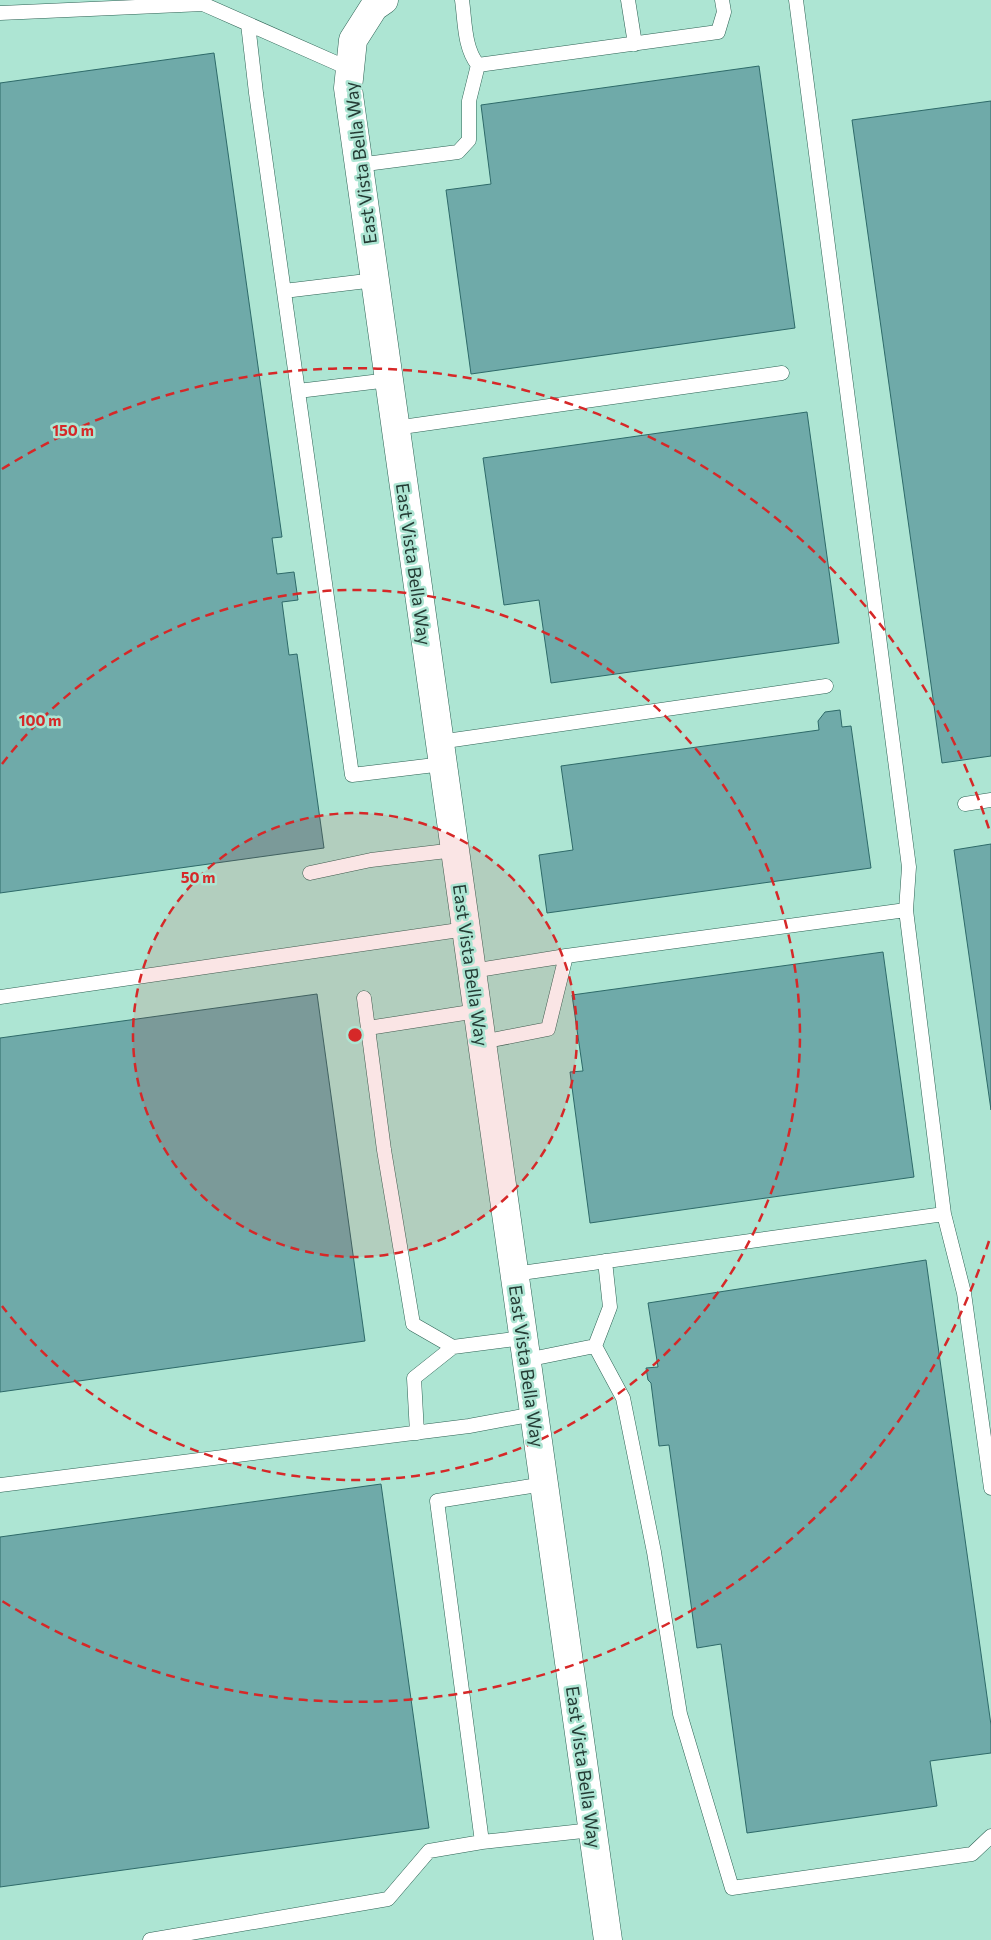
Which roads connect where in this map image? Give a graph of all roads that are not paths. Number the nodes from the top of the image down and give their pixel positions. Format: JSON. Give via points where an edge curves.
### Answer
{"nodes":[{"id":1,"x":462,"y":0,"type":"edge"},
{"id":2,"x":628,"y":0,"type":"edge"},
{"id":3,"x":722,"y":0,"type":"edge"},
{"id":4,"x":796,"y":0,"type":"edge"},
{"id":5,"x":373,"y":2,"type":"edge"},
{"id":6,"x":0,"y":14,"type":"edge"},
{"id":7,"x":248,"y":24,"type":"junction"},
{"id":8,"x":635,"y":44,"type":"junction"},
{"id":9,"x":478,"y":65,"type":"junction"},
{"id":10,"x":350,"y":69,"type":"junction"},
{"id":11,"x":358,"y":165,"type":"junction"},
{"id":12,"x":375,"y":280,"type":"junction"},
{"id":13,"x":284,"y":292,"type":"junction"},
{"id":14,"x":782,"y":373,"type":"dead end"},
{"id":15,"x":389,"y":380,"type":"junction"},
{"id":16,"x":298,"y":391,"type":"junction"},
{"id":17,"x":395,"y":428,"type":"junction"},
{"id":18,"x":826,"y":686,"type":"dead end"},
{"id":19,"x":441,"y":753,"type":"junction"},
{"id":20,"x":991,"y":800,"type":"edge"},
{"id":21,"x":965,"y":804,"type":"dead end"},
{"id":22,"x":455,"y":850,"type":"junction"},
{"id":23,"x":310,"y":873,"type":"dead end"},
{"id":24,"x":906,"y":910,"type":"junction"},
{"id":25,"x":466,"y":929,"type":"junction"},
{"id":26,"x":566,"y":956,"type":"junction"},
{"id":27,"x":472,"y":971,"type":"junction"},
{"id":28,"x":0,"y":996,"type":"edge"},
{"id":29,"x":364,"y":998,"type":"dead end"},
{"id":30,"x":477,"y":1010,"type":"junction"},
{"id":31,"x":368,"y":1028,"type":"junction"},
{"id":32,"x":482,"y":1042,"type":"junction"},
{"id":33,"x":944,"y":1214,"type":"junction"},
{"id":34,"x":604,"y":1261,"type":"junction"},
{"id":35,"x":514,"y":1274,"type":"junction"},
{"id":36,"x":595,"y":1346,"type":"junction"},
{"id":37,"x":453,"y":1347,"type":"junction"},
{"id":38,"x":525,"y":1349,"type":"junction"},
{"id":39,"x":534,"y":1414,"type":"junction"},
{"id":40,"x":417,"y":1433,"type":"junction"},
{"id":41,"x":544,"y":1484,"type":"junction"},
{"id":42,"x":0,"y":1485,"type":"edge"},
{"id":43,"x":991,"y":1488,"type":"edge"},
{"id":44,"x":592,"y":1830,"type":"junction"},
{"id":45,"x":991,"y":1836,"type":"edge"},
{"id":46,"x":482,"y":1842,"type":"junction"},
{"id":47,"x":150,"y":1940,"type":"edge"},
{"id":48,"x":608,"y":1940,"type":"edge"}],
"edges":[{"from":1,"to":9,"type":"lane","via":[[472,58]]},
{"from":2,"to":8,"type":"lane"},
{"from":3,"to":8,"type":"lane","via":[[724,12],[718,32]]},
{"from":4,"to":24,"type":"lane","via":[[909,867]]},
{"from":5,"to":10,"type":"street","name":"East Vista Bella Way","via":[[353,40]]},
{"from":6,"to":7,"type":"lane","via":[[203,4]]},
{"from":7,"to":10,"type":"lane"},
{"from":7,"to":13,"type":"lane"},
{"from":8,"to":9,"type":"lane"},
{"from":9,"to":11,"type":"lane","via":[[470,101],[469,140],[458,152]]},
{"from":10,"to":11,"type":"street","name":"East Vista Bella Way","via":[[348,88]]},
{"from":11,"to":12,"type":"street","name":"East Vista Bella Way"},
{"from":12,"to":13,"type":"lane"},
{"from":12,"to":15,"type":"street","name":"East Vista Bella Way"},
{"from":13,"to":16,"type":"lane"},
{"from":14,"to":17,"type":"lane"},
{"from":15,"to":16,"type":"lane"},
{"from":15,"to":17,"type":"street","name":"East Vista Bella Way"},
{"from":16,"to":19,"type":"lane","via":[[352,775]]},
{"from":17,"to":19,"type":"street","name":"East Vista Bella Way"},
{"from":18,"to":19,"type":"lane"},
{"from":19,"to":22,"type":"street","name":"East Vista Bella Way"},
{"from":20,"to":21,"type":"lane"},
{"from":22,"to":23,"type":"lane","via":[[371,860]]},
{"from":22,"to":25,"type":"street","name":"East Vista Bella Way"},
{"from":24,"to":26,"type":"lane"},
{"from":24,"to":33,"type":"lane"},
{"from":25,"to":27,"type":"street","name":"East Vista Bella Way"},
{"from":25,"to":28,"type":"lane"},
{"from":26,"to":27,"type":"lane"},
{"from":26,"to":32,"type":"lane","via":[[548,1029]]},
{"from":27,"to":30,"type":"street","name":"East Vista Bella Way"},
{"from":29,"to":31,"type":"lane"},
{"from":30,"to":31,"type":"lane"},
{"from":30,"to":32,"type":"street","name":"East Vista Bella Way"},
{"from":31,"to":37,"type":"lane","via":[[384,1150],[413,1324]]},
{"from":32,"to":35,"type":"street","name":"East Vista Bella Way"},
{"from":33,"to":34,"type":"lane"},
{"from":33,"to":43,"type":"lane","via":[[964,1293]]},
{"from":34,"to":35,"type":"lane"},
{"from":34,"to":36,"type":"lane","via":[[610,1307]]},
{"from":35,"to":38,"type":"street","name":"East Vista Bella Way"},
{"from":36,"to":38,"type":"lane"},
{"from":36,"to":45,"type":"lane","via":[[623,1398],[654,1552],[680,1714],[732,1888],[972,1854]]},
{"from":37,"to":38,"type":"lane"},
{"from":37,"to":40,"type":"lane","via":[[414,1378]]},
{"from":38,"to":39,"type":"street","name":"East Vista Bella Way"},
{"from":39,"to":40,"type":"lane"},
{"from":39,"to":41,"type":"street","name":"East Vista Bella Way"},
{"from":40,"to":42,"type":"lane"},
{"from":41,"to":44,"type":"street","name":"East Vista Bella Way"},
{"from":41,"to":46,"type":"lane","via":[[437,1502]]},
{"from":44,"to":46,"type":"lane"},
{"from":44,"to":48,"type":"street","name":"East Vista Bella Way"},
{"from":46,"to":47,"type":"lane","via":[[430,1851],[388,1899]]}]}
